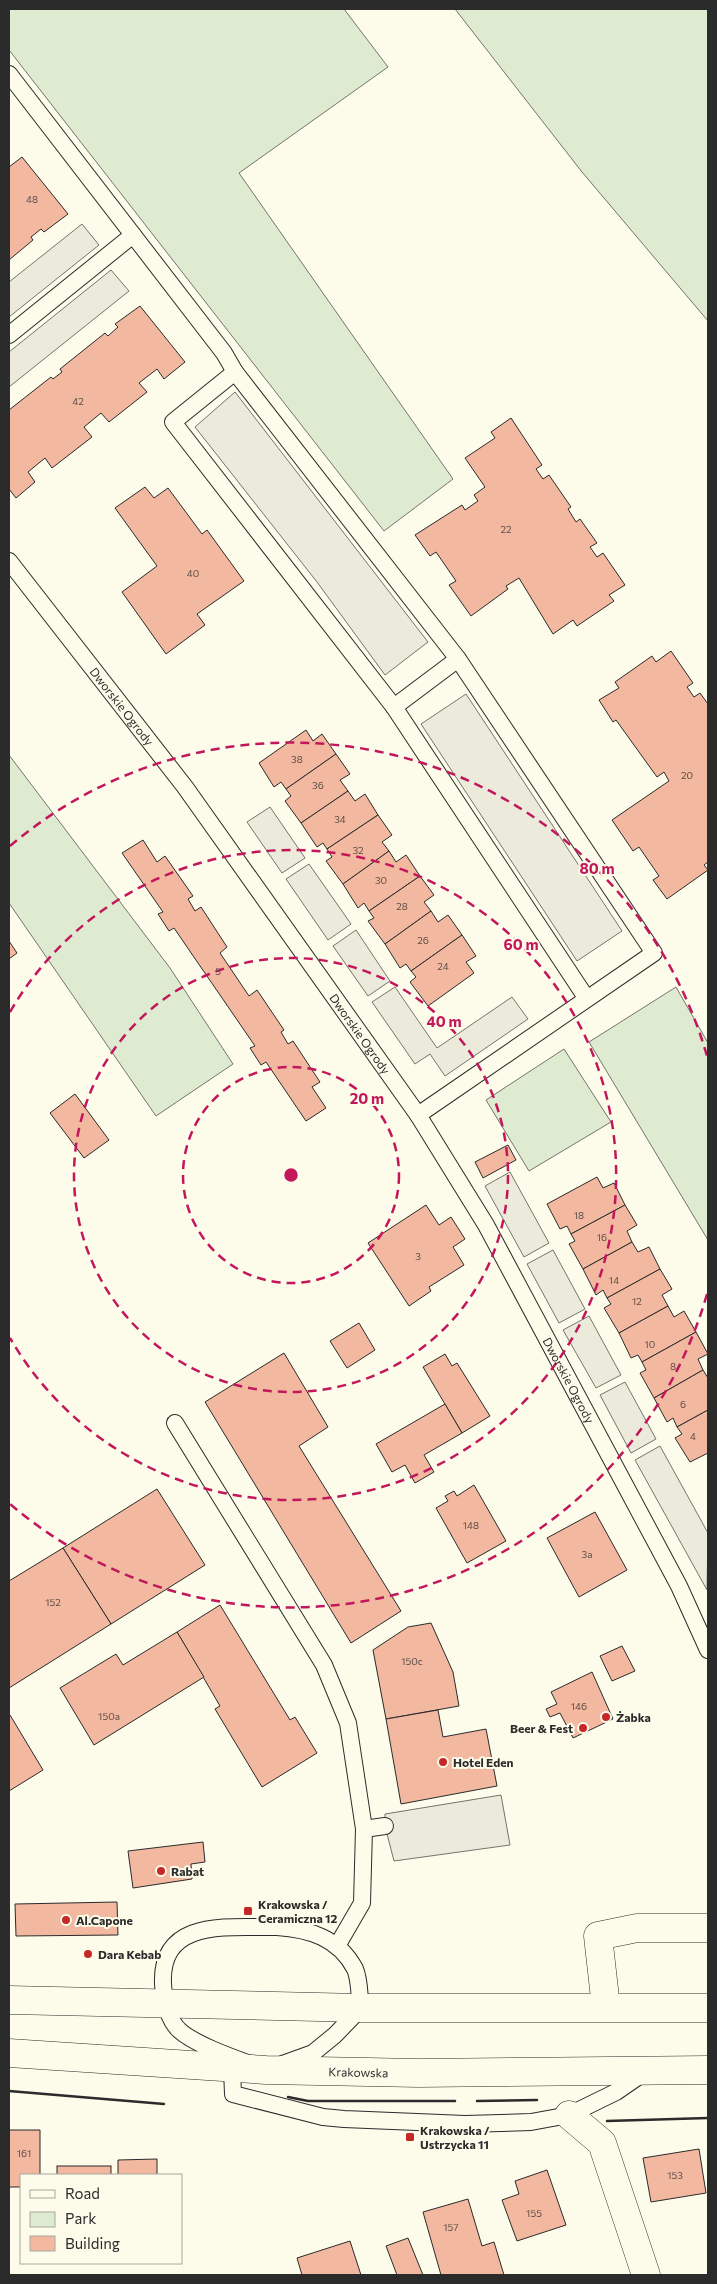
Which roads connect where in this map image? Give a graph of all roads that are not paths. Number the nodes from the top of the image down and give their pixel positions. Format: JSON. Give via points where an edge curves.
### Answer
{"nodes":[{"id":1,"x":9,"y":74,"type":"edge"},
{"id":2,"x":133,"y":235,"type":"junction"},
{"id":3,"x":9,"y":335,"type":"edge"},
{"id":4,"x":236,"y":372,"type":"junction"},
{"id":5,"x":9,"y":561,"type":"edge"},
{"id":6,"x":458,"y":659,"type":"junction"},
{"id":7,"x":394,"y":706,"type":"junction"},
{"id":8,"x":587,"y":999,"type":"junction"},
{"id":9,"x":418,"y":1115,"type":"junction"},
{"id":10,"x":175,"y":1422,"type":"dead end"},
{"id":11,"x":708,"y":1650,"type":"edge"},
{"id":12,"x":385,"y":1826,"type":"dead end"},
{"id":13,"x":364,"y":1830,"type":"junction"},
{"id":14,"x":708,"y":1928,"type":"edge"},
{"id":15,"x":337,"y":1946,"type":"junction"},
{"id":16,"x":9,"y":2000,"type":"edge"},
{"id":17,"x":164,"y":2004,"type":"junction"},
{"id":18,"x":606,"y":2007,"type":"junction"},
{"id":19,"x":361,"y":2008,"type":"junction"},
{"id":20,"x":708,"y":2008,"type":"edge"},
{"id":21,"x":9,"y":2053,"type":"edge"},
{"id":22,"x":266,"y":2070,"type":"junction"},
{"id":23,"x":708,"y":2070,"type":"edge"},
{"id":24,"x":646,"y":2071,"type":"junction"},
{"id":25,"x":233,"y":2081,"type":"junction"},
{"id":26,"x":569,"y":2114,"type":"junction"},
{"id":27,"x":646,"y":2275,"type":"edge"}],
"edges":[{"from":1,"to":2,"type":"lane"},
{"from":2,"to":3,"type":"lane"},
{"from":2,"to":4,"type":"lane"},
{"from":4,"to":6,"type":"lane"},
{"from":4,"to":7,"type":"lane","via":[[173,422]]},
{"from":5,"to":9,"type":"lane","name":"Dworskie Ogrody","via":[[185,787]]},
{"from":6,"to":7,"type":"lane"},
{"from":6,"to":8,"type":"lane","via":[[654,953]]},
{"from":7,"to":8,"type":"lane"},
{"from":8,"to":9,"type":"lane"},
{"from":9,"to":11,"type":"lane","name":"Dworskie Ogrody","via":[[490,1234],[679,1586]]},
{"from":10,"to":13,"type":"lane","via":[[324,1665],[348,1723]]},
{"from":12,"to":13,"type":"lane"},
{"from":13,"to":15,"type":"lane","via":[[362,1903]]},
{"from":14,"to":18,"type":"main road","via":[[637,1928],[598,1936]]},
{"from":15,"to":17,"type":"lane","via":[[316,1933],[299,1928],[211,1929],[187,1935],[175,1942],[162,1969]]},
{"from":15,"to":19,"type":"lane","via":[[355,1970]]},
{"from":16,"to":17,"type":"main road"},
{"from":17,"to":19,"type":"main road"},
{"from":17,"to":22,"type":"lane","via":[[179,2030],[212,2049]]},
{"from":18,"to":19,"type":"main road"},
{"from":18,"to":20,"type":"main road"},
{"from":19,"to":22,"type":"lane","via":[[313,2053]]},
{"from":21,"to":25,"type":"main road","name":"Krakowska"},
{"from":22,"to":24,"type":"main road","name":"Krakowska","via":[[418,2073]]},
{"from":22,"to":25,"type":"main road","name":"Krakowska"},
{"from":23,"to":24,"type":"main road","name":"Krakowska"},
{"from":24,"to":26,"type":"lane","via":[[616,2092]]},
{"from":25,"to":26,"type":"lane","via":[[324,2117],[344,2119],[474,2124],[531,2122]]},
{"from":26,"to":27,"type":"main road","via":[[602,2143]]}]}
